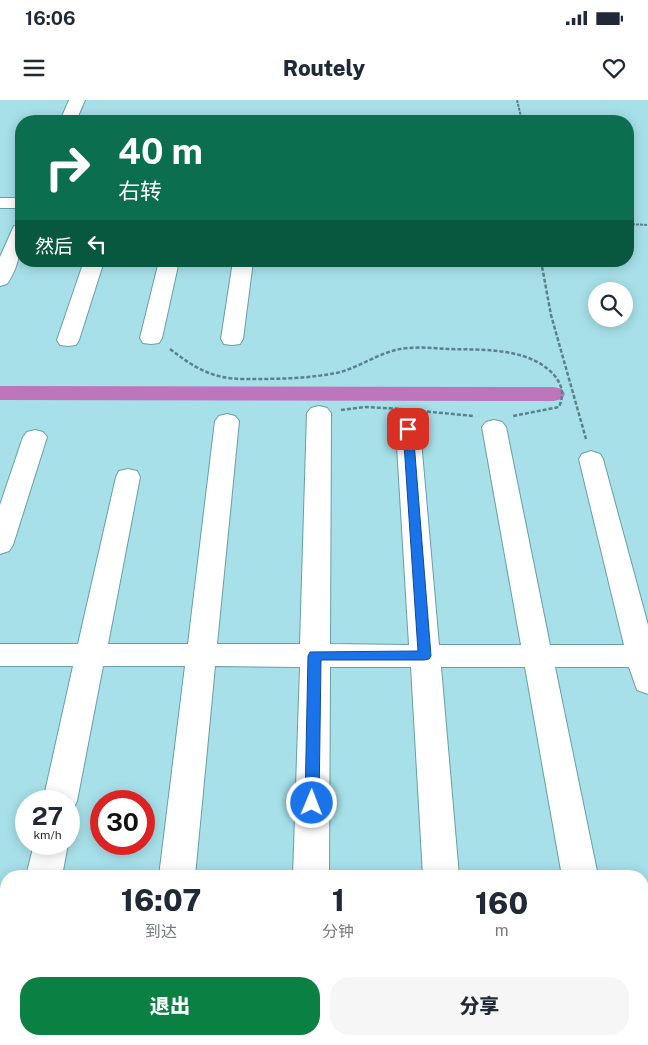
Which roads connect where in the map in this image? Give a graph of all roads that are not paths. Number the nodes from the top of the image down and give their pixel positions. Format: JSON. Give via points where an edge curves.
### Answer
{"nodes":[{"id":1,"x":77,"y":100,"type":"edge"},
{"id":2,"x":71,"y":115,"type":"edge"},
{"id":3,"x":0,"y":202,"type":"edge"},
{"id":4,"x":15,"y":203,"type":"edge"},
{"id":5,"x":15,"y":244,"type":"edge"},
{"id":6,"x":92,"y":267,"type":"edge"},
{"id":7,"x":168,"y":267,"type":"edge"},
{"id":8,"x":242,"y":267,"type":"edge"},
{"id":9,"x":0,"y":280,"type":"edge"},
{"id":10,"x":152,"y":338,"type":"road end"},
{"id":11,"x":232,"y":339,"type":"dead end"},
{"id":12,"x":68,"y":340,"type":"dead end"},
{"id":13,"x":318,"y":414,"type":"road end"},
{"id":14,"x":410,"y":416,"type":"road end"},
{"id":15,"x":491,"y":420,"type":"road end"},
{"id":16,"x":227,"y":421,"type":"dead end"},
{"id":17,"x":35,"y":437,"type":"dead end"},
{"id":18,"x":592,"y":459,"type":"road end"},
{"id":19,"x":128,"y":477,"type":"dead end"},
{"id":20,"x":0,"y":545,"type":"edge"},
{"id":21,"x":0,"y":654,"type":"edge"},
{"id":22,"x":91,"y":655,"type":"junction"},
{"id":23,"x":201,"y":655,"type":"junction"},
{"id":24,"x":314,"y":656,"type":"junction"},
{"id":25,"x":424,"y":656,"type":"junction"},
{"id":26,"x":538,"y":656,"type":"junction"},
{"id":27,"x":645,"y":669,"type":"edge"},
{"id":28,"x":62,"y":790,"type":"edge"},
{"id":29,"x":49,"y":855,"type":"edge"},
{"id":30,"x":45,"y":870,"type":"edge"},
{"id":31,"x":178,"y":870,"type":"edge"},
{"id":32,"x":311,"y":870,"type":"edge"},
{"id":33,"x":441,"y":870,"type":"edge"},
{"id":34,"x":579,"y":870,"type":"edge"}],
"edges":[{"from":1,"to":2,"type":"street"},
{"from":3,"to":4,"type":"street"},
{"from":5,"to":9,"type":"street"},
{"from":6,"to":12,"type":"street"},
{"from":7,"to":10,"type":"street"},
{"from":8,"to":11,"type":"street"},
{"from":13,"to":24,"type":"street"},
{"from":14,"to":25,"type":"street"},
{"from":15,"to":26,"type":"street"},
{"from":16,"to":23,"type":"street"},
{"from":17,"to":20,"type":"street"},
{"from":18,"to":27,"type":"street"},
{"from":19,"to":22,"type":"street"},
{"from":21,"to":22,"type":"street"},
{"from":22,"to":23,"type":"street"},
{"from":22,"to":28,"type":"street"},
{"from":23,"to":24,"type":"street"},
{"from":23,"to":31,"type":"street"},
{"from":24,"to":25,"type":"street"},
{"from":24,"to":32,"type":"street"},
{"from":25,"to":26,"type":"street"},
{"from":25,"to":33,"type":"street"},
{"from":26,"to":27,"type":"street"},
{"from":26,"to":34,"type":"street"},
{"from":29,"to":30,"type":"street"}]}
